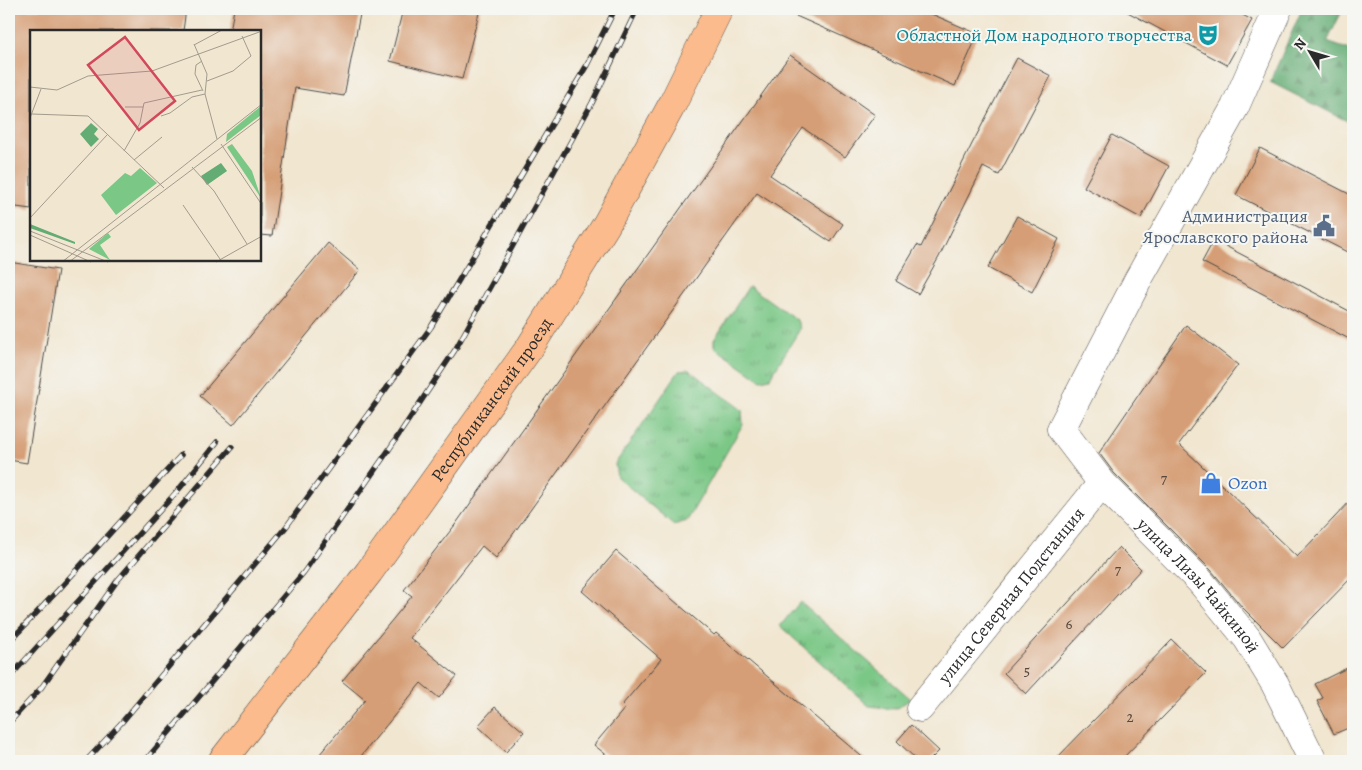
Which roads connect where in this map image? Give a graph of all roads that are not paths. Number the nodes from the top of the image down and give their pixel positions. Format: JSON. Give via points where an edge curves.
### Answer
{"nodes":[{"id":1,"x":719,"y":9,"type":"edge"},
{"id":2,"x":1278,"y":9,"type":"edge"},
{"id":3,"x":1102,"y":483,"type":"junction"},
{"id":4,"x":920,"y":708,"type":"dead end"},
{"id":5,"x":222,"y":761,"type":"edge"},
{"id":6,"x":1313,"y":761,"type":"edge"}],
"edges":[{"from":1,"to":5,"type":"main road","name":"Республиканский проезд","via":[[673,103],[606,226],[530,347],[368,572]]},
{"from":2,"to":3,"type":"street","name":"улица Лизы Чайкиной","via":[[1235,107],[1139,278],[1061,428]]},
{"from":3,"to":4,"type":"street","name":"улица Северная Подстанция"},
{"from":3,"to":6,"type":"street","name":"улица Лизы Чайкиной","via":[[1200,581],[1247,638],[1275,684]]}]}
